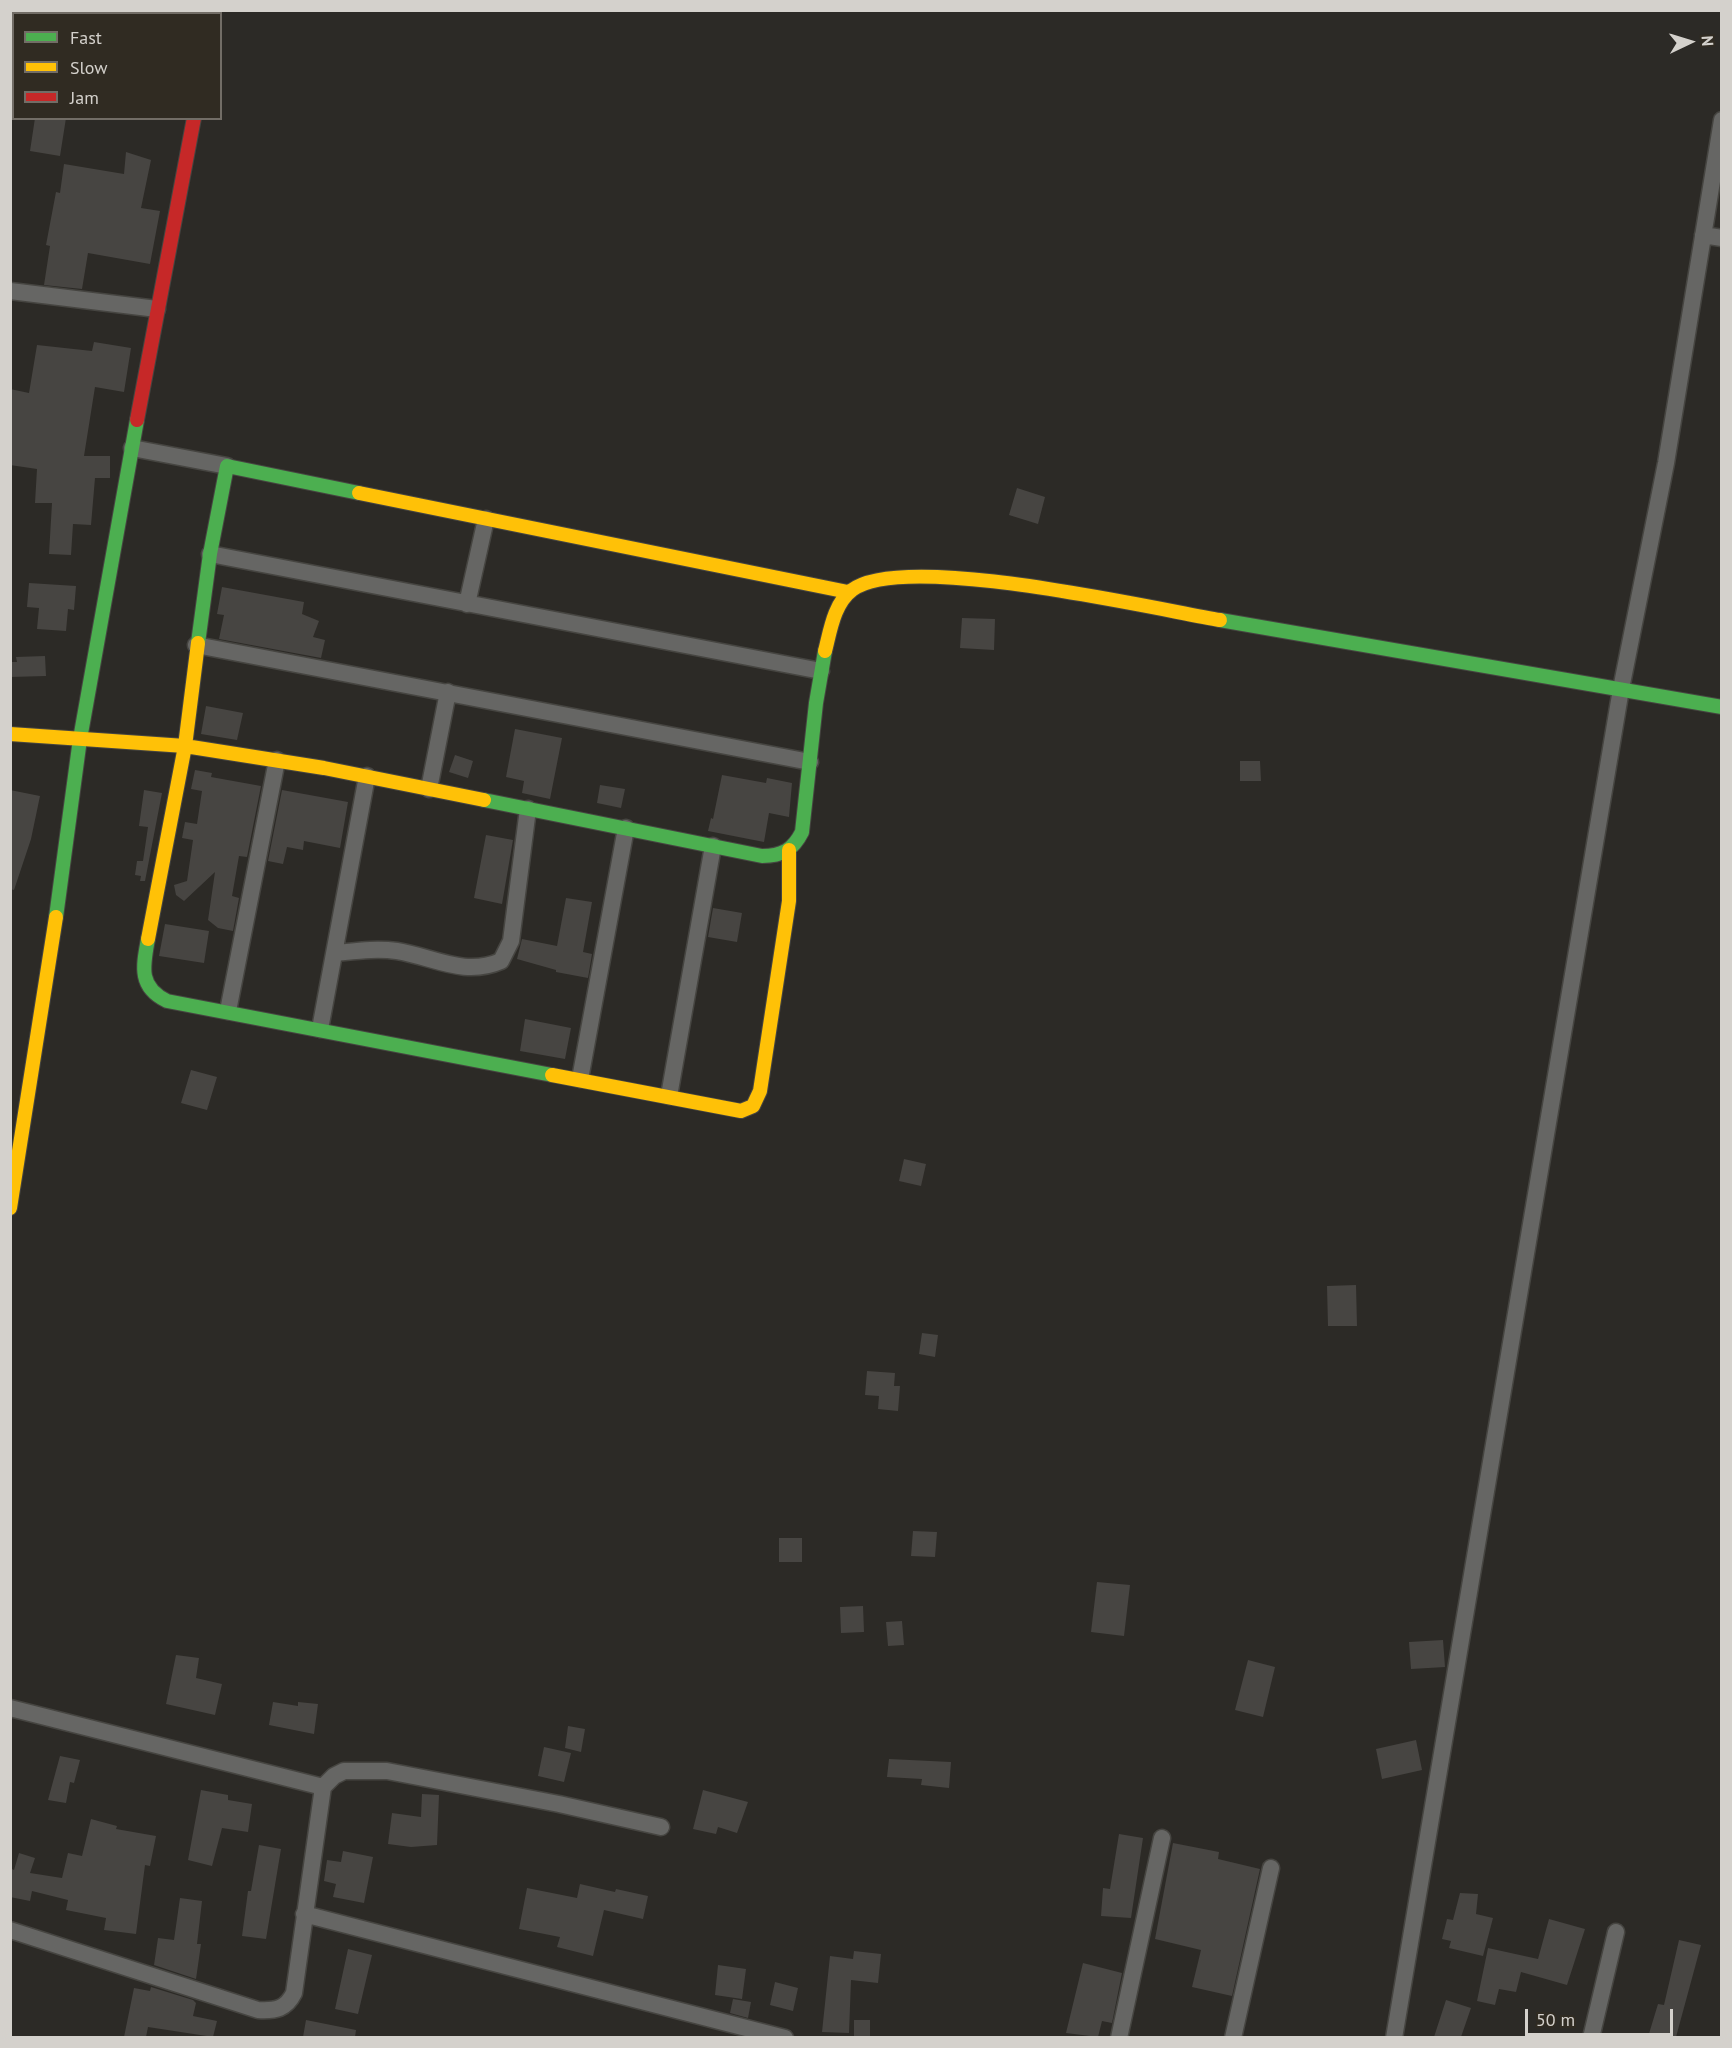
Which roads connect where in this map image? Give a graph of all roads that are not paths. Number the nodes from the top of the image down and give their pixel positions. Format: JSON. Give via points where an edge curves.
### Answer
{"nodes":[{"id":1,"x":194,"y":120,"type":"edge"},
{"id":2,"x":1722,"y":120,"type":"edge"},
{"id":3,"x":1703,"y":235,"type":"junction"},
{"id":4,"x":1722,"y":238,"type":"edge"},
{"id":5,"x":10,"y":291,"type":"edge"},
{"id":6,"x":157,"y":309,"type":"junction"},
{"id":7,"x":132,"y":448,"type":"junction"},
{"id":8,"x":226,"y":466,"type":"junction"},
{"id":9,"x":486,"y":519,"type":"junction"},
{"id":10,"x":210,"y":554,"type":"junction"},
{"id":11,"x":848,"y":592,"type":"junction"},
{"id":12,"x":467,"y":604,"type":"junction"},
{"id":13,"x":196,"y":645,"type":"junction"},
{"id":14,"x":821,"y":671,"type":"junction"},
{"id":15,"x":1621,"y":689,"type":"junction"},
{"id":16,"x":448,"y":692,"type":"junction"},
{"id":17,"x":1722,"y":707,"type":"edge"},
{"id":18,"x":10,"y":734,"type":"edge"},
{"id":19,"x":80,"y":739,"type":"junction"},
{"id":20,"x":185,"y":746,"type":"junction"},
{"id":21,"x":277,"y":760,"type":"junction"},
{"id":22,"x":810,"y":762,"type":"junction"},
{"id":23,"x":367,"y":776,"type":"junction"},
{"id":24,"x":429,"y":789,"type":"junction"},
{"id":25,"x":528,"y":808,"type":"junction"},
{"id":26,"x":626,"y":828,"type":"junction"},
{"id":27,"x":713,"y":846,"type":"junction"},
{"id":28,"x":789,"y":850,"type":"junction"},
{"id":29,"x":336,"y":953,"type":"junction"},
{"id":30,"x":228,"y":1011,"type":"junction"},
{"id":31,"x":320,"y":1029,"type":"junction"},
{"id":32,"x":580,"y":1079,"type":"junction"},
{"id":33,"x":669,"y":1096,"type":"junction"},
{"id":34,"x":10,"y":1208,"type":"edge"},
{"id":35,"x":10,"y":1708,"type":"edge"},
{"id":36,"x":323,"y":1787,"type":"junction"},
{"id":37,"x":661,"y":1827,"type":"dead end"},
{"id":38,"x":1162,"y":1838,"type":"dead end"},
{"id":39,"x":1271,"y":1868,"type":"dead end"},
{"id":40,"x":304,"y":1914,"type":"junction"},
{"id":41,"x":10,"y":1930,"type":"edge"},
{"id":42,"x":1616,"y":1932,"type":"dead end"},
{"id":43,"x":785,"y":2037,"type":"edge"},
{"id":44,"x":1119,"y":2037,"type":"edge"},
{"id":45,"x":1233,"y":2037,"type":"edge"},
{"id":46,"x":1394,"y":2037,"type":"edge"},
{"id":47,"x":1591,"y":2037,"type":"edge"}],
"edges":[{"from":1,"to":6,"type":"street"},
{"from":2,"to":3,"type":"street"},
{"from":3,"to":4,"type":"street"},
{"from":3,"to":15,"type":"street","via":[[1666,464]]},
{"from":5,"to":6,"type":"street"},
{"from":6,"to":7,"type":"street"},
{"from":7,"to":8,"type":"street"},
{"from":7,"to":19,"type":"street"},
{"from":8,"to":9,"type":"street"},
{"from":8,"to":10,"type":"street"},
{"from":9,"to":11,"type":"street"},
{"from":9,"to":12,"type":"street"},
{"from":10,"to":12,"type":"street"},
{"from":10,"to":13,"type":"street"},
{"from":11,"to":14,"type":"street","via":[[837,608],[827,636]]},
{"from":11,"to":15,"type":"street","via":[[864,583],[907,577],[936,575],[994,581]]},
{"from":12,"to":14,"type":"street"},
{"from":13,"to":16,"type":"street"},
{"from":13,"to":20,"type":"street"},
{"from":14,"to":22,"type":"street"},
{"from":15,"to":17,"type":"street"},
{"from":15,"to":46,"type":"street"},
{"from":16,"to":22,"type":"street"},
{"from":16,"to":24,"type":"street"},
{"from":18,"to":19,"type":"street"},
{"from":19,"to":20,"type":"street"},
{"from":19,"to":34,"type":"street","via":[[68,845]]},
{"from":20,"to":21,"type":"street"},
{"from":20,"to":30,"type":"street","via":[[142,971],[152,994]]},
{"from":21,"to":23,"type":"street"},
{"from":21,"to":30,"type":"street"},
{"from":22,"to":28,"type":"street","via":[[801,832]]},
{"from":23,"to":24,"type":"street"},
{"from":23,"to":29,"type":"street"},
{"from":24,"to":25,"type":"street"},
{"from":25,"to":26,"type":"street"},
{"from":25,"to":29,"type":"street","via":[[511,941],[501,961],[478,969],[398,951]]},
{"from":26,"to":27,"type":"street"},
{"from":26,"to":32,"type":"street"},
{"from":27,"to":28,"type":"street","via":[[779,857]]},
{"from":27,"to":33,"type":"street"},
{"from":28,"to":33,"type":"street","via":[[789,901],[760,1091],[753,1106],[741,1111]]},
{"from":29,"to":31,"type":"street"},
{"from":30,"to":31,"type":"street"},
{"from":31,"to":32,"type":"street"},
{"from":32,"to":33,"type":"street"},
{"from":35,"to":36,"type":"street"},
{"from":36,"to":37,"type":"street","via":[[344,1771],[380,1770]]},
{"from":36,"to":40,"type":"street"},
{"from":38,"to":44,"type":"street"},
{"from":39,"to":45,"type":"street"},
{"from":40,"to":41,"type":"street","via":[[294,1992],[290,2002],[272,2011],[258,2010]]},
{"from":40,"to":43,"type":"street"},
{"from":42,"to":47,"type":"street"}]}
